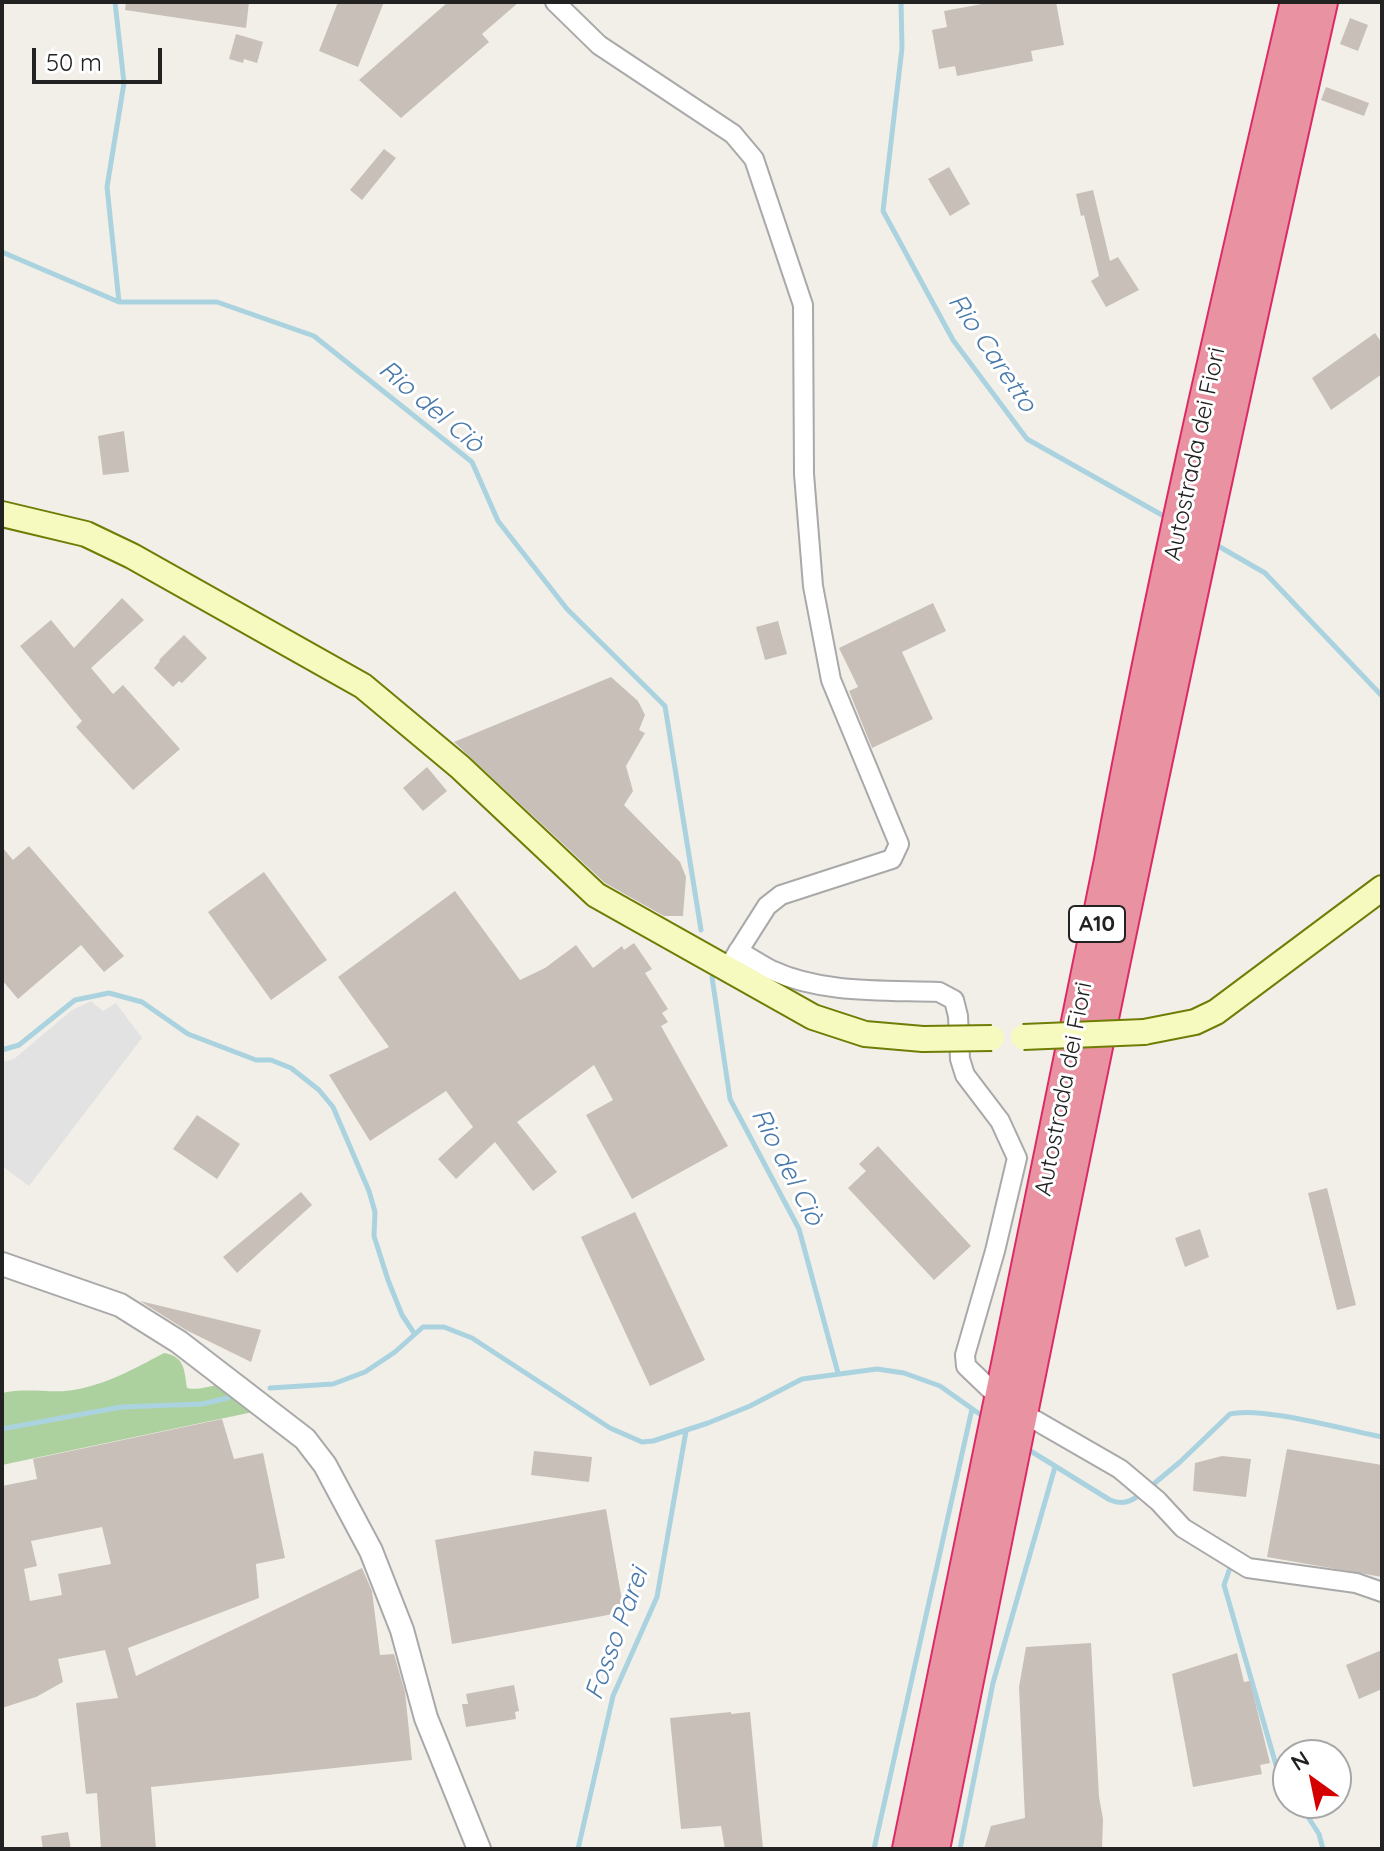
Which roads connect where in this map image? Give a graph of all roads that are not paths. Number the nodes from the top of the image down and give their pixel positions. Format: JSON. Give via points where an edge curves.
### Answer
{"nodes":[{"id":1,"x":555,"y":2,"type":"edge"},
{"id":2,"x":1297,"y":2,"type":"edge"},
{"id":3,"x":1321,"y":2,"type":"edge"},
{"id":4,"x":2,"y":514,"type":"edge"},
{"id":5,"x":1382,"y":888,"type":"edge"},
{"id":6,"x":733,"y":960,"type":"junction"},
{"id":7,"x":2,"y":1264,"type":"edge"},
{"id":8,"x":990,"y":1389,"type":"dead end"},
{"id":9,"x":1035,"y":1420,"type":"dead end"},
{"id":10,"x":1382,"y":1592,"type":"edge"},
{"id":11,"x":479,"y":1849,"type":"edge"},
{"id":12,"x":909,"y":1849,"type":"edge"},
{"id":13,"x":933,"y":1849,"type":"edge"}],
"edges":[{"from":1,"to":6,"type":"street","via":[[599,45],[733,134],[754,159],[803,305],[804,474],[813,586],[831,680],[899,844],[892,859],[781,895],[767,906]]},
{"from":2,"to":12,"type":"highway","name":"Autostrada dei Fiori","number":"A10","via":[[1135,729]]},
{"from":3,"to":13,"type":"highway","name":"Autostrada dei Fiori","number":"A10","via":[[1218,460]]},
{"from":4,"to":6,"type":"main road","via":[[86,534],[363,686],[460,767],[596,895]]},
{"from":5,"to":6,"type":"main road","bridge":true,"via":[[1216,1012],[1195,1022],[1144,1032],[923,1039],[865,1034],[813,1017]]},
{"from":6,"to":8,"type":"street","via":[[836,988],[939,992],[954,1000],[965,1075],[1000,1121],[1017,1158],[965,1355],[966,1366]]},
{"from":7,"to":11,"type":"street","via":[[120,1305],[179,1342],[305,1439],[325,1465],[371,1551],[402,1630],[426,1718]]},
{"from":9,"to":10,"type":"street","via":[[1134,1479],[1183,1528],[1248,1568],[1356,1583]]}]}
